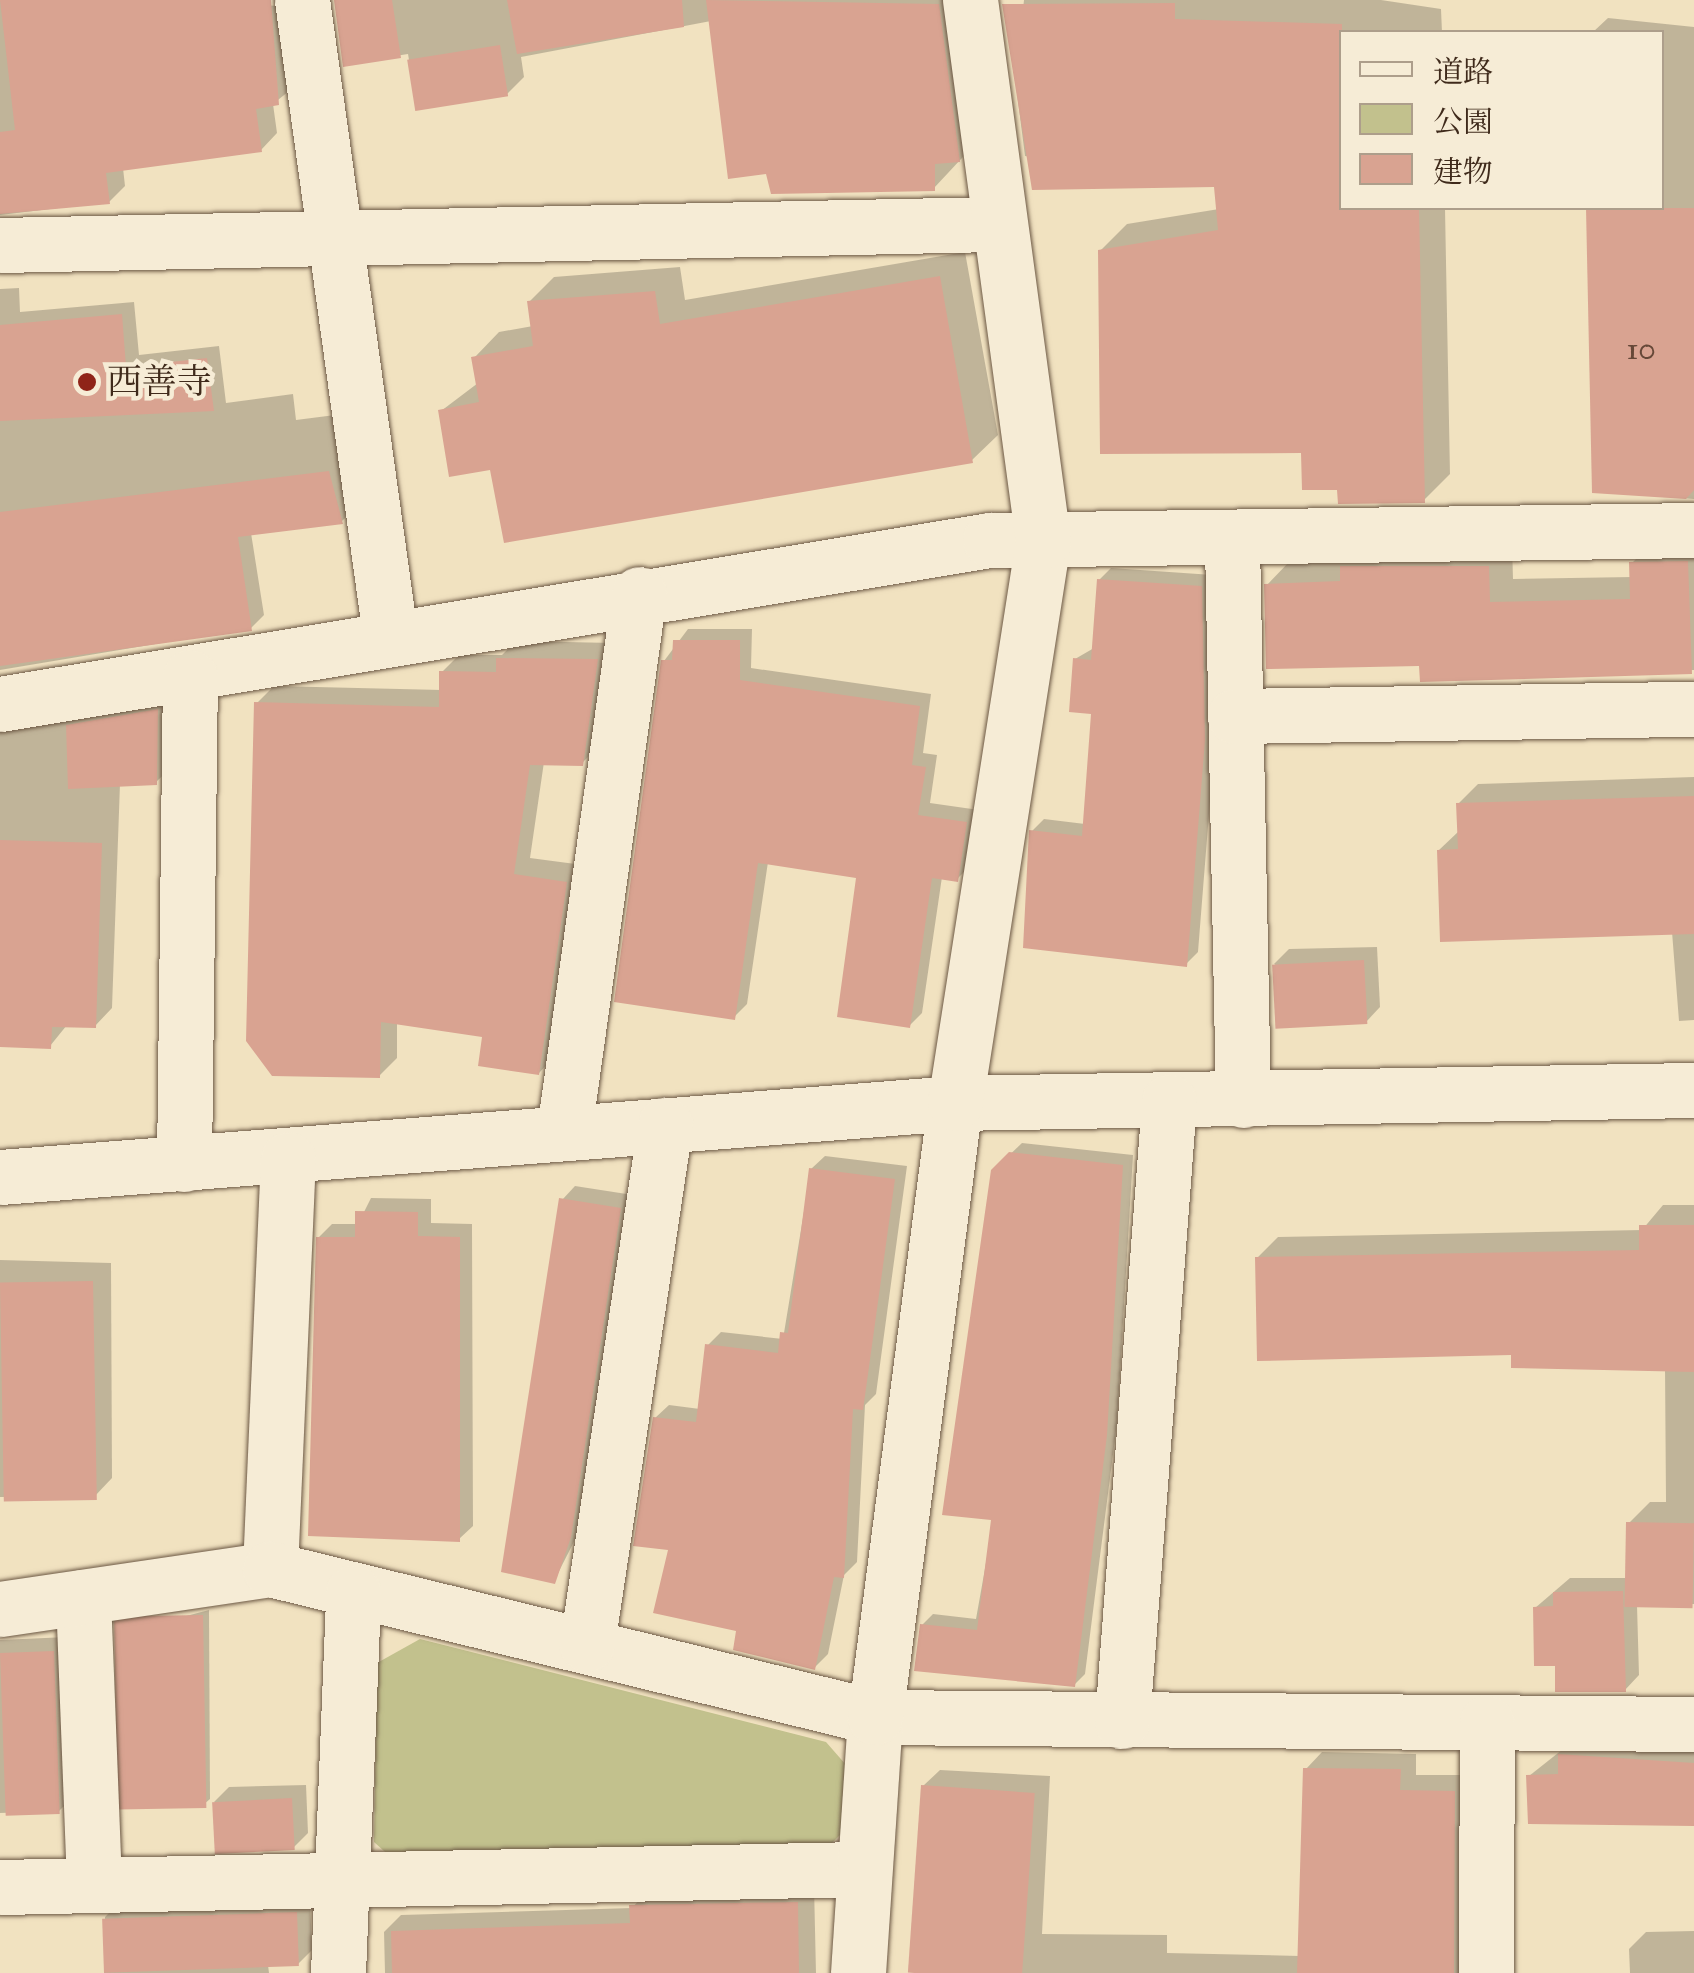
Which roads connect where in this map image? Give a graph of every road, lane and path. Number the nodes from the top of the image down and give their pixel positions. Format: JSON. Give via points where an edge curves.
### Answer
{"nodes":[{"id":1,"x":302,"y":0,"type":"edge"},
{"id":2,"x":970,"y":0,"type":"edge"},
{"id":3,"x":996,"y":224,"type":"junction"},
{"id":4,"x":330,"y":240,"type":"junction"},
{"id":5,"x":0,"y":246,"type":"edge"},
{"id":6,"x":1694,"y":530,"type":"edge"},
{"id":7,"x":1043,"y":541,"type":"junction"},
{"id":8,"x":1232,"y":543,"type":"junction"},
{"id":9,"x":639,"y":594,"type":"junction"},
{"id":10,"x":390,"y":636,"type":"junction"},
{"id":11,"x":190,"y":677,"type":"junction"},
{"id":12,"x":0,"y":704,"type":"edge"},
{"id":13,"x":1694,"y":709,"type":"edge"},
{"id":14,"x":1235,"y":716,"type":"junction"},
{"id":15,"x":1694,"y":1090,"type":"edge"},
{"id":16,"x":1243,"y":1100,"type":"junction"},
{"id":17,"x":1169,"y":1102,"type":"junction"},
{"id":18,"x":955,"y":1103,"type":"junction"},
{"id":19,"x":665,"y":1125,"type":"junction"},
{"id":20,"x":564,"y":1132,"type":"junction"},
{"id":21,"x":288,"y":1159,"type":"junction"},
{"id":22,"x":184,"y":1164,"type":"junction"},
{"id":23,"x":0,"y":1177,"type":"edge"},
{"id":24,"x":270,"y":1569,"type":"junction"},
{"id":25,"x":352,"y":1592,"type":"junction"},
{"id":26,"x":83,"y":1596,"type":"junction"},
{"id":27,"x":0,"y":1609,"type":"edge"},
{"id":28,"x":587,"y":1644,"type":"junction"},
{"id":29,"x":875,"y":1717,"type":"junction"},
{"id":30,"x":1122,"y":1721,"type":"junction"},
{"id":31,"x":1488,"y":1722,"type":"junction"},
{"id":32,"x":1694,"y":1724,"type":"edge"},
{"id":33,"x":862,"y":1870,"type":"junction"},
{"id":34,"x":344,"y":1876,"type":"junction"},
{"id":35,"x":94,"y":1885,"type":"junction"},
{"id":36,"x":0,"y":1888,"type":"edge"},
{"id":37,"x":338,"y":1973,"type":"edge"},
{"id":38,"x":858,"y":1973,"type":"edge"},
{"id":39,"x":1486,"y":1973,"type":"edge"}],
"edges":[{"from":1,"to":4,"type":"street"},
{"from":2,"to":3,"type":"street"},
{"from":3,"to":4,"type":"street"},
{"from":3,"to":7,"type":"street"},
{"from":4,"to":5,"type":"street"},
{"from":4,"to":10,"type":"street"},
{"from":6,"to":8,"type":"street"},
{"from":7,"to":8,"type":"street"},
{"from":7,"to":9,"type":"street","via":[[990,540]]},
{"from":7,"to":18,"type":"street"},
{"from":8,"to":14,"type":"street"},
{"from":9,"to":10,"type":"street"},
{"from":9,"to":20,"type":"street"},
{"from":10,"to":11,"type":"street"},
{"from":11,"to":12,"type":"street"},
{"from":11,"to":22,"type":"street"},
{"from":13,"to":14,"type":"street"},
{"from":14,"to":16,"type":"street"},
{"from":15,"to":16,"type":"street"},
{"from":16,"to":17,"type":"street"},
{"from":17,"to":18,"type":"street"},
{"from":17,"to":30,"type":"street"},
{"from":18,"to":19,"type":"street"},
{"from":18,"to":29,"type":"street"},
{"from":19,"to":20,"type":"street"},
{"from":19,"to":28,"type":"street"},
{"from":20,"to":21,"type":"street"},
{"from":21,"to":22,"type":"street"},
{"from":21,"to":24,"type":"street"},
{"from":22,"to":23,"type":"street"},
{"from":24,"to":25,"type":"street"},
{"from":24,"to":26,"type":"street"},
{"from":25,"to":28,"type":"street"},
{"from":25,"to":34,"type":"street"},
{"from":26,"to":27,"type":"street"},
{"from":26,"to":35,"type":"street"},
{"from":28,"to":29,"type":"street"},
{"from":29,"to":30,"type":"street"},
{"from":29,"to":33,"type":"street"},
{"from":30,"to":31,"type":"street"},
{"from":31,"to":32,"type":"street"},
{"from":31,"to":39,"type":"street"},
{"from":33,"to":34,"type":"street"},
{"from":33,"to":38,"type":"street"},
{"from":34,"to":35,"type":"street"},
{"from":34,"to":37,"type":"street"},
{"from":35,"to":36,"type":"street"}]}
